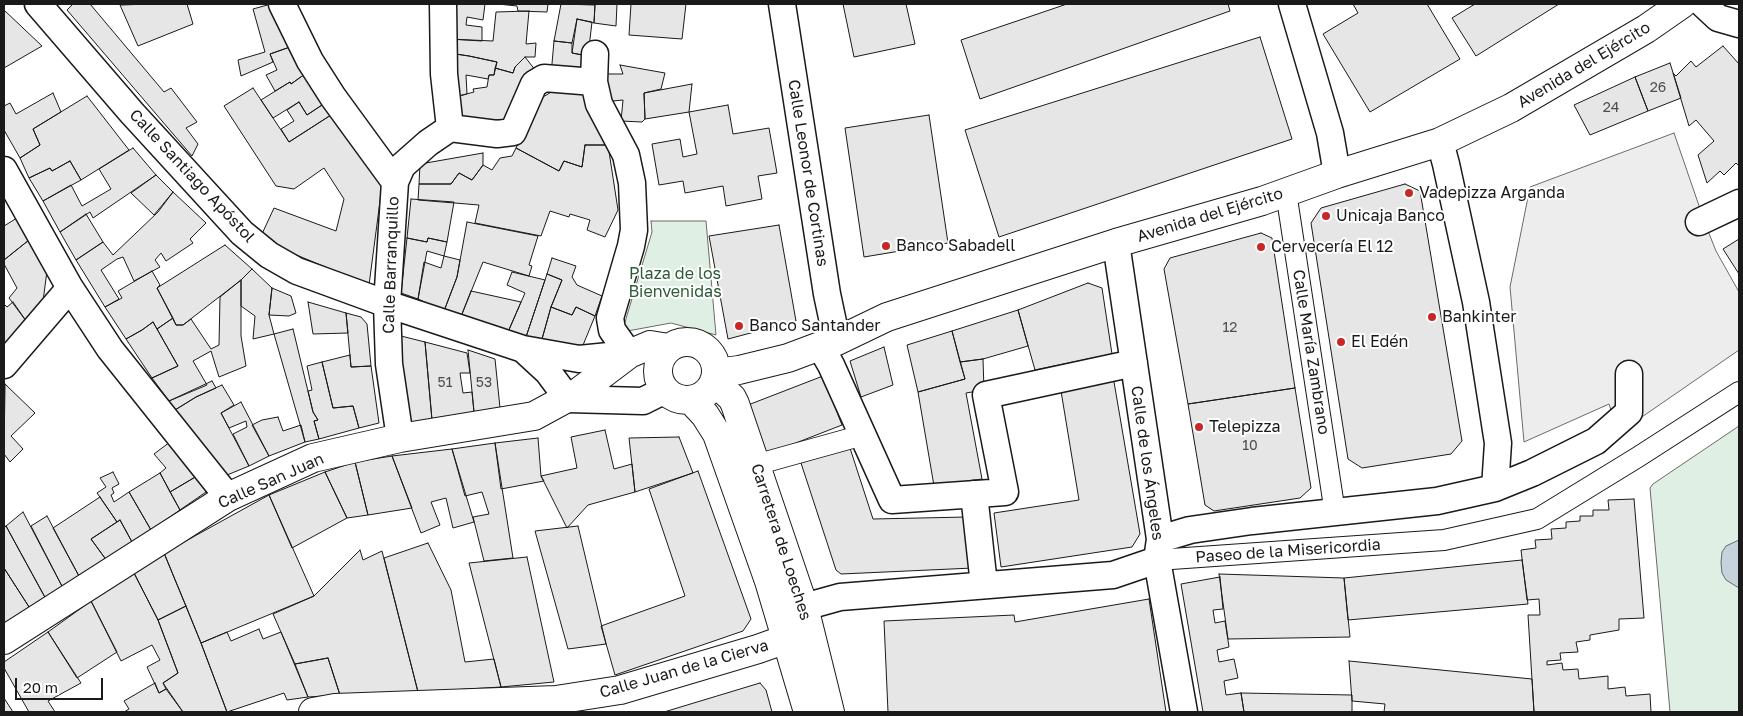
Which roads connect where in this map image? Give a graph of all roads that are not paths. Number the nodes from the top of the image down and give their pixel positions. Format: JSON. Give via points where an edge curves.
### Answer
{"nodes":[{"id":1,"x":38,"y":4,"type":"edge"},
{"id":2,"x":282,"y":4,"type":"edge"},
{"id":3,"x":443,"y":4,"type":"edge"},
{"id":4,"x":782,"y":4,"type":"edge"},
{"id":5,"x":1292,"y":4,"type":"edge"},
{"id":6,"x":1682,"y":4,"type":"edge"},
{"id":7,"x":1703,"y":4,"type":"edge"},
{"id":8,"x":1739,"y":24,"type":"edge"},
{"id":9,"x":595,"y":54,"type":"dead end"},
{"id":10,"x":594,"y":82,"type":"junction"},
{"id":11,"x":450,"y":128,"type":"junction"},
{"id":12,"x":1440,"y":142,"type":"junction"},
{"id":13,"x":4,"y":170,"type":"edge"},
{"id":14,"x":1337,"y":174,"type":"junction"},
{"id":15,"x":395,"y":182,"type":"junction"},
{"id":16,"x":1286,"y":192,"type":"junction"},
{"id":17,"x":1739,"y":203,"type":"edge"},
{"id":18,"x":1699,"y":222,"type":"dead end"},
{"id":19,"x":1116,"y":243,"type":"junction"},
{"id":20,"x":70,"y":288,"type":"junction"},
{"id":21,"x":387,"y":304,"type":"junction"},
{"id":22,"x":829,"y":344,"type":"junction"},
{"id":23,"x":669,"y":348,"type":"junction"},
{"id":24,"x":523,"y":349,"type":"junction"},
{"id":25,"x":629,"y":354,"type":"junction"},
{"id":26,"x":1134,"y":363,"type":"junction"},
{"id":27,"x":4,"y":365,"type":"edge"},
{"id":28,"x":1629,"y":374,"type":"dead end"},
{"id":29,"x":715,"y":377,"type":"junction"},
{"id":30,"x":665,"y":390,"type":"junction"},
{"id":31,"x":1739,"y":392,"type":"edge"},
{"id":32,"x":568,"y":399,"type":"junction"},
{"id":33,"x":691,"y":400,"type":"junction"},
{"id":34,"x":863,"y":435,"type":"junction"},
{"id":35,"x":400,"y":438,"type":"junction"},
{"id":36,"x":755,"y":465,"type":"junction"},
{"id":37,"x":1495,"y":488,"type":"junction"},
{"id":38,"x":974,"y":494,"type":"junction"},
{"id":39,"x":228,"y":497,"type":"junction"},
{"id":40,"x":1335,"y":513,"type":"junction"},
{"id":41,"x":1158,"y":549,"type":"junction"},
{"id":42,"x":984,"y":585,"type":"junction"},
{"id":43,"x":804,"y":607,"type":"junction"},
{"id":44,"x":786,"y":639,"type":"junction"},
{"id":45,"x":4,"y":640,"type":"edge"},
{"id":46,"x":424,"y":708,"type":"edge"},
{"id":47,"x":313,"y":712,"type":"edge"},
{"id":48,"x":808,"y":712,"type":"edge"},
{"id":49,"x":830,"y":712,"type":"edge"},
{"id":50,"x":1184,"y":712,"type":"edge"}],
"edges":[{"from":1,"to":21,"type":"street","name":"Calle Santiago Apóstol","via":[[242,233],[268,255],[297,271]]},
{"from":2,"to":15,"type":"street","name":"Calle Barranquillo","via":[[310,62]]},
{"from":3,"to":11,"type":"street","via":[[444,74]]},
{"from":4,"to":22,"type":"street","name":"Calle Leonor de Cortinas","via":[[826,294]]},
{"from":5,"to":14,"type":"street","via":[[1330,133]]},
{"from":6,"to":12,"type":"street","name":"Avenida del Ejército","via":[[1646,29],[1511,108]]},
{"from":7,"to":8,"type":"street","via":[[1718,18]]},
{"from":9,"to":10,"type":"street"},
{"from":10,"to":11,"type":"street","via":[[544,78],[534,84],[513,132],[497,134]]},
{"from":10,"to":25,"type":"street","via":[[599,104],[626,155],[632,183],[634,230],[610,318],[612,330]]},
{"from":11,"to":15,"type":"street","via":[[402,166]]},
{"from":12,"to":14,"type":"street","name":"Avenida del Ejército"},
{"from":12,"to":37,"type":"street","via":[[1476,302],[1498,443]]},
{"from":13,"to":20,"type":"street"},
{"from":14,"to":16,"type":"street","name":"Avenida del Ejército"},
{"from":15,"to":21,"type":"street","name":"Calle Barranquillo"},
{"from":16,"to":19,"type":"street","name":"Avenida del Ejército"},
{"from":16,"to":40,"type":"street","name":"Calle María Zambrano"},
{"from":17,"to":18,"type":"street"},
{"from":19,"to":22,"type":"street","name":"Avenida del Ejército","via":[[888,317]]},
{"from":19,"to":26,"type":"street","name":"Calle de los Ángeles"},
{"from":20,"to":27,"type":"street"},
{"from":20,"to":39,"type":"street","via":[[110,349]]},
{"from":21,"to":24,"type":"street","name":"Calle Santiago Apóstol"},
{"from":21,"to":35,"type":"street","name":"Calle Barranquillo","via":[[389,364]]},
{"from":22,"to":29,"type":"street","name":"Avenida del Ejército"},
{"from":22,"to":34,"type":"street","name":"Calle Leonor de Cortinas","via":[[832,365]]},
{"from":23,"to":25,"type":"street","name":"Calle Santiago Apóstol","via":[[650,345]]},
{"from":23,"to":29,"type":"street","via":[[682,342],[704,347],[714,358]]},
{"from":23,"to":30,"type":"street","via":[[662,355],[658,373]]},
{"from":24,"to":25,"type":"street","name":"Calle Santiago Apóstol","via":[[579,359]]},
{"from":24,"to":32,"type":"street","name":"Calle Santiago Apóstol","via":[[548,372]]},
{"from":25,"to":32,"type":"street","name":"Calle San Juan"},
{"from":26,"to":38,"type":"street","via":[[986,395],[1005,492]]},
{"from":26,"to":41,"type":"street","name":"Calle de los Ángeles"},
{"from":28,"to":37,"type":"street","name":"Paseo de la Misericordia","via":[[1629,412],[1596,441]]},
{"from":29,"to":33,"type":"street","via":[[705,394]]},
{"from":29,"to":36,"type":"street","name":"Carretera de Loeches","via":[[732,398]]},
{"from":30,"to":32,"type":"street","name":"Calle San Juan","via":[[643,402]]},
{"from":30,"to":33,"type":"street","via":[[679,399]]},
{"from":31,"to":41,"type":"street","name":"Paseo de la Misericordia","via":[[1537,519],[1444,540]]},
{"from":32,"to":35,"type":"street","name":"Calle San Juan","via":[[534,416]]},
{"from":33,"to":44,"type":"street","name":"Carretera de Loeches","via":[[706,415],[717,434]]},
{"from":34,"to":36,"type":"street"},
{"from":34,"to":38,"type":"street","name":"Calle Leonor de Cortinas","via":[[892,500]]},
{"from":35,"to":39,"type":"street","name":"Calle San Juan","via":[[313,458]]},
{"from":36,"to":43,"type":"street","name":"Carretera de Loeches"},
{"from":37,"to":40,"type":"street","name":"Paseo de la Misericordia","via":[[1437,501]]},
{"from":38,"to":42,"type":"street"},
{"from":39,"to":45,"type":"street","name":"Calle San Juan"},
{"from":40,"to":41,"type":"street","name":"Paseo de la Misericordia","via":[[1190,530]]},
{"from":41,"to":42,"type":"street","name":"Paseo de la Misericordia","via":[[1113,575]]},
{"from":41,"to":50,"type":"street","name":"Calle de los Ángeles"},
{"from":42,"to":43,"type":"street","name":"Paseo de la Misericordia","via":[[840,597]]},
{"from":43,"to":49,"type":"street","name":"Carretera de Loeches"},
{"from":44,"to":46,"type":"street","name":"Calle Juan de la Cierva","via":[[620,690],[556,700]]},
{"from":44,"to":48,"type":"street","name":"Carretera de Loeches"},
{"from":46,"to":47,"type":"street","name":"Calle Juan de la Cierva","via":[[336,708]]}]}
